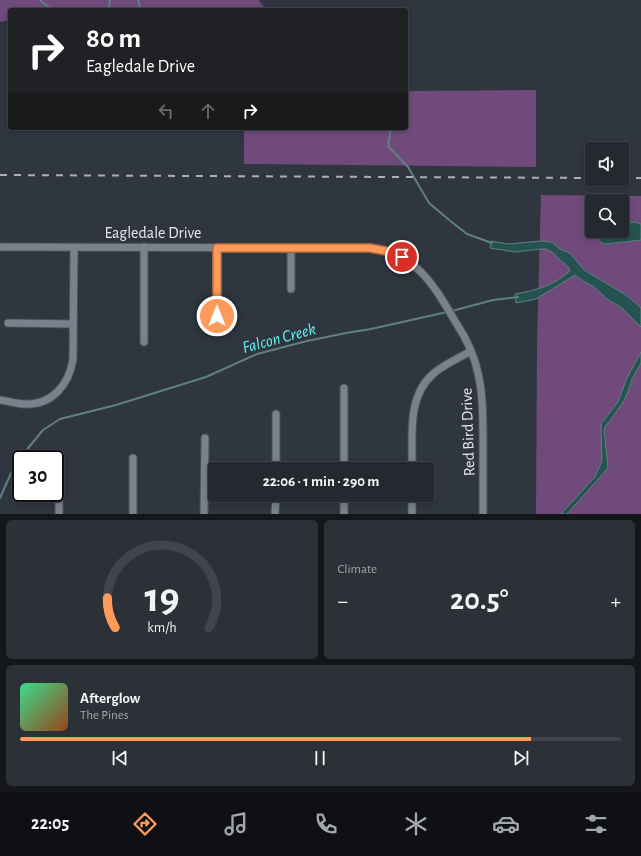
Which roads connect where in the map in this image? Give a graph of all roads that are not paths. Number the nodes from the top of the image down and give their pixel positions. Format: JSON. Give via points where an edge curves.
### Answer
{"nodes":[{"id":1,"x":0,"y":247,"type":"edge"},
{"id":2,"x":74,"y":247,"type":"junction"},
{"id":3,"x":144,"y":248,"type":"junction"},
{"id":4,"x":217,"y":248,"type":"junction"},
{"id":5,"x":291,"y":248,"type":"junction"},
{"id":6,"x":291,"y":289,"type":"dead end"},
{"id":7,"x":217,"y":316,"type":"dead end"},
{"id":8,"x":8,"y":323,"type":"dead end"},
{"id":9,"x":73,"y":324,"type":"junction"},
{"id":10,"x":144,"y":342,"type":"dead end"},
{"id":11,"x":471,"y":351,"type":"junction"},
{"id":12,"x":344,"y":388,"type":"dead end"},
{"id":13,"x":0,"y":400,"type":"edge"},
{"id":14,"x":276,"y":414,"type":"dead end"},
{"id":15,"x":205,"y":438,"type":"dead end"},
{"id":16,"x":133,"y":458,"type":"dead end"},
{"id":17,"x":276,"y":462,"type":"edge"},
{"id":18,"x":344,"y":462,"type":"edge"},
{"id":19,"x":412,"y":462,"type":"edge"},
{"id":20,"x":59,"y":502,"type":"edge"},
{"id":21,"x":276,"y":502,"type":"edge"},
{"id":22,"x":344,"y":502,"type":"edge"},
{"id":23,"x":412,"y":502,"type":"edge"},
{"id":24,"x":59,"y":514,"type":"edge"},
{"id":25,"x":133,"y":514,"type":"edge"},
{"id":26,"x":204,"y":514,"type":"edge"},
{"id":27,"x":275,"y":514,"type":"edge"},
{"id":28,"x":344,"y":514,"type":"edge"},
{"id":29,"x":412,"y":514,"type":"edge"},
{"id":30,"x":483,"y":514,"type":"edge"}],
"edges":[{"from":1,"to":2,"type":"street","name":"Eagledale Drive"},
{"from":2,"to":3,"type":"street","name":"Eagledale Drive"},
{"from":2,"to":9,"type":"street"},
{"from":3,"to":4,"type":"street","name":"Eagledale Drive"},
{"from":3,"to":10,"type":"street"},
{"from":4,"to":5,"type":"street","name":"Eagledale Drive"},
{"from":4,"to":7,"type":"street"},
{"from":5,"to":6,"type":"street"},
{"from":5,"to":11,"type":"street","name":"Eagledale Drive","via":[[370,248],[392,252],[410,261],[429,281]]},
{"from":8,"to":9,"type":"street"},
{"from":9,"to":13,"type":"street","via":[[73,364],[70,375],[59,391],[35,403],[18,404]]},
{"from":11,"to":19,"type":"street","via":[[432,374],[418,394],[413,413]]},
{"from":11,"to":30,"type":"street","name":"Red Bird Drive","via":[[479,372],[483,402]]},
{"from":12,"to":18,"type":"street"},
{"from":14,"to":17,"type":"street"},
{"from":15,"to":26,"type":"street"},
{"from":16,"to":25,"type":"street"},
{"from":20,"to":24,"type":"street"},
{"from":21,"to":27,"type":"street"},
{"from":22,"to":28,"type":"street"},
{"from":23,"to":29,"type":"street"}]}
